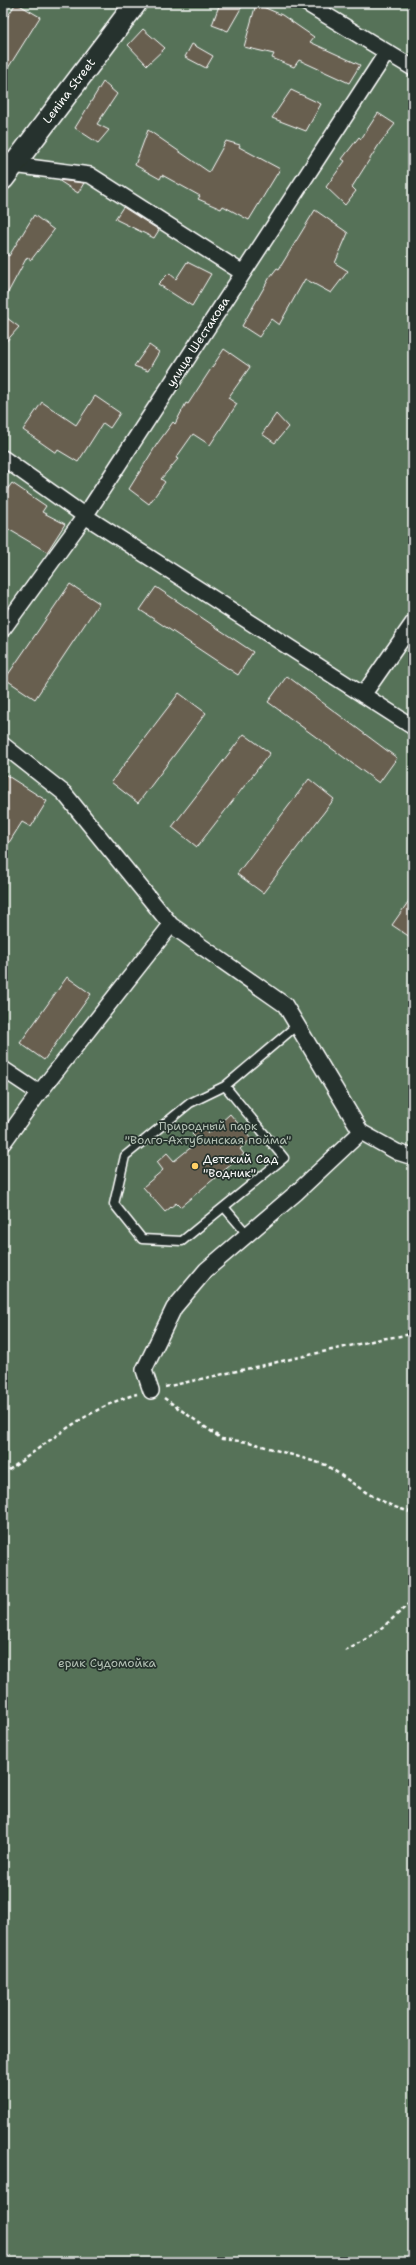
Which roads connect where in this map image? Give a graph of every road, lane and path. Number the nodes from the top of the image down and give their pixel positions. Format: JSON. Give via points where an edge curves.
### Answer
{"nodes":[{"id":1,"x":136,"y":3,"type":"edge"},
{"id":2,"x":306,"y":3,"type":"edge"},
{"id":3,"x":387,"y":52,"type":"junction"},
{"id":4,"x":413,"y":68,"type":"edge"},
{"id":5,"x":6,"y":168,"type":"edge"},
{"id":6,"x":243,"y":273,"type":"junction"},
{"id":7,"x":3,"y":458,"type":"edge"},
{"id":8,"x":85,"y":516,"type":"junction"},
{"id":9,"x":413,"y":623,"type":"edge"},
{"id":10,"x":3,"y":629,"type":"edge"},
{"id":11,"x":363,"y":695,"type":"junction"},
{"id":12,"x":413,"y":727,"type":"edge"},
{"id":13,"x":3,"y":745,"type":"edge"},
{"id":14,"x":171,"y":925,"type":"junction"},
{"id":15,"x":296,"y":1026,"type":"junction"},
{"id":16,"x":3,"y":1069,"type":"edge"},
{"id":17,"x":225,"y":1086,"type":"junction"},
{"id":18,"x":39,"y":1093,"type":"junction"},
{"id":19,"x":361,"y":1132,"type":"junction"},
{"id":20,"x":3,"y":1143,"type":"edge"},
{"id":21,"x":413,"y":1157,"type":"edge"},
{"id":22,"x":224,"y":1207,"type":"junction"},
{"id":23,"x":247,"y":1234,"type":"junction"},
{"id":24,"x":413,"y":1334,"type":"edge"},
{"id":25,"x":151,"y":1391,"type":"junction"},
{"id":26,"x":3,"y":1474,"type":"edge"},
{"id":27,"x":413,"y":1513,"type":"edge"},
{"id":28,"x":413,"y":1599,"type":"edge"},
{"id":29,"x":345,"y":1651,"type":"dead end"}],
"edges":[{"from":1,"to":5,"type":"street","name":"Lenina Street"},
{"from":2,"to":3,"type":"street"},
{"from":3,"to":4,"type":"street"},
{"from":3,"to":6,"type":"street","name":"улица Шестакова"},
{"from":5,"to":6,"type":"street","via":[[90,175]]},
{"from":6,"to":8,"type":"street","name":"улица Шестакова"},
{"from":7,"to":8,"type":"street"},
{"from":8,"to":10,"type":"street","name":"улица Шестакова"},
{"from":8,"to":11,"type":"street"},
{"from":9,"to":11,"type":"street"},
{"from":11,"to":12,"type":"street"},
{"from":13,"to":14,"type":"street","via":[[64,793]]},
{"from":14,"to":15,"type":"street","via":[[285,1005]]},
{"from":14,"to":18,"type":"street"},
{"from":15,"to":17,"type":"lane"},
{"from":15,"to":19,"type":"street"},
{"from":16,"to":18,"type":"street"},
{"from":17,"to":22,"type":"lane","via":[[284,1158]]},
{"from":17,"to":22,"type":"lane","via":[[190,1103],[125,1156],[114,1204],[142,1238],[182,1241]]},
{"from":18,"to":20,"type":"street"},
{"from":19,"to":21,"type":"street","via":[[397,1152]]},
{"from":19,"to":23,"type":"street","via":[[296,1193]]},
{"from":22,"to":23,"type":"lane"},
{"from":23,"to":25,"type":"street","via":[[206,1270],[174,1308],[144,1370]]},
{"from":24,"to":25,"type":"path"},
{"from":25,"to":26,"type":"path","via":[[124,1398],[79,1420]]},
{"from":25,"to":27,"type":"path","via":[[185,1411],[222,1439],[249,1442],[326,1465],[367,1493]]},
{"from":28,"to":29,"type":"path","via":[[394,1618]]}]}
